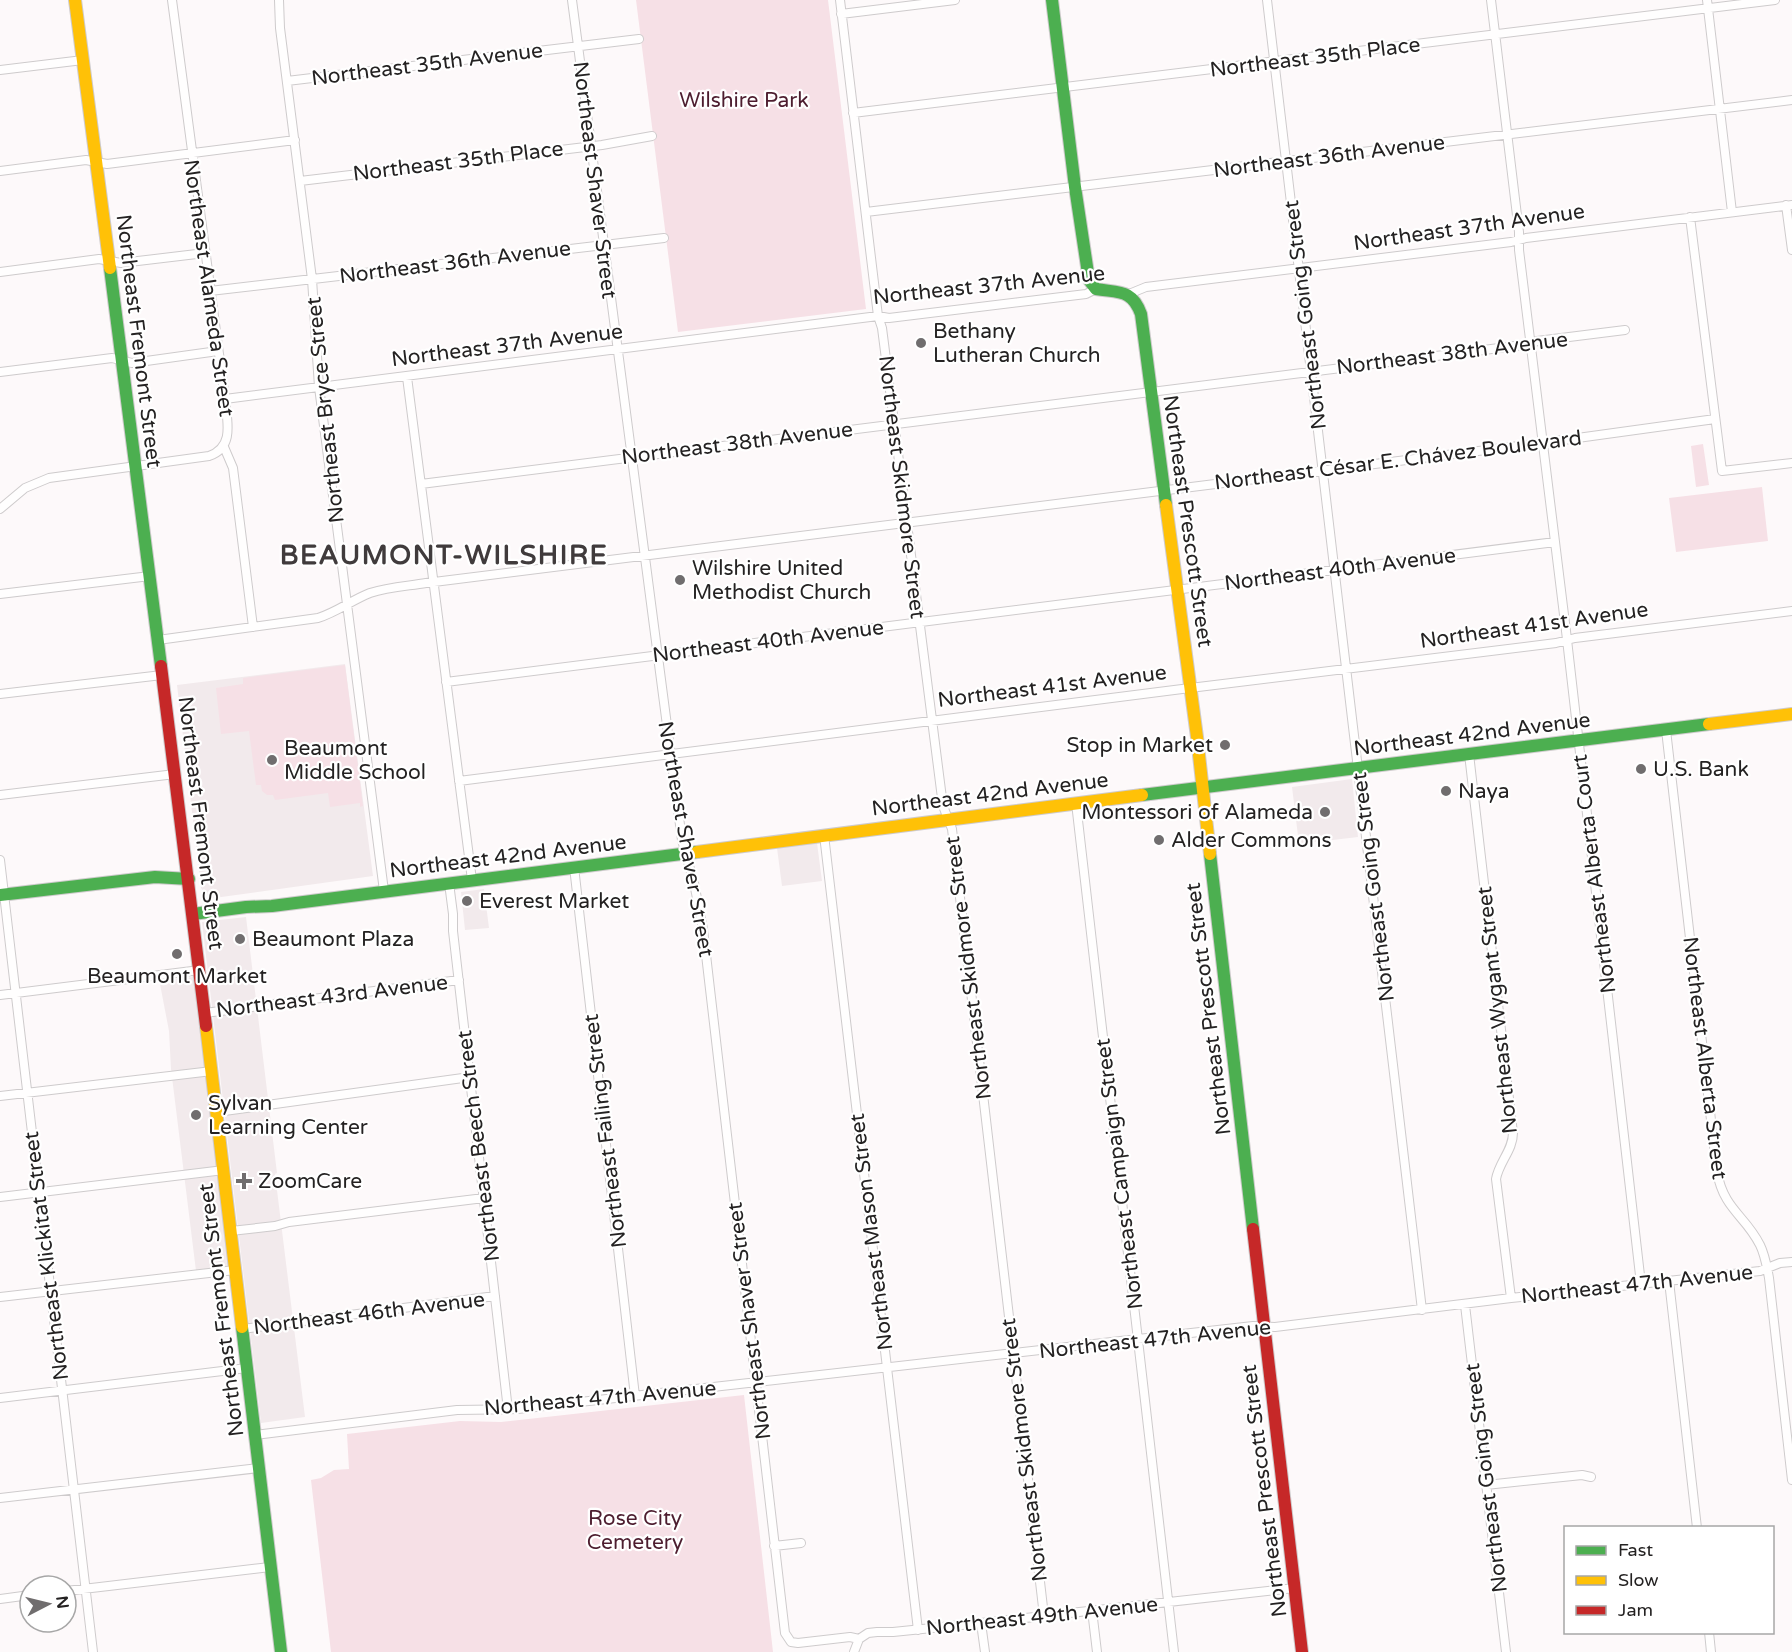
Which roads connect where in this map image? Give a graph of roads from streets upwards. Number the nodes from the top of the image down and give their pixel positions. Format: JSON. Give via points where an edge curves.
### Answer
{"nodes":[{"id":1,"x":75,"y":0,"type":"edge"},
{"id":2,"x":172,"y":0,"type":"edge"},
{"id":3,"x":279,"y":0,"type":"edge"},
{"id":4,"x":572,"y":0,"type":"edge"},
{"id":5,"x":840,"y":0,"type":"edge"},
{"id":6,"x":955,"y":0,"type":"edge"},
{"id":7,"x":1052,"y":0,"type":"edge"},
{"id":8,"x":1267,"y":0,"type":"edge"},
{"id":9,"x":1491,"y":0,"type":"edge"},
{"id":10,"x":1775,"y":0,"type":"edge"},
{"id":11,"x":1707,"y":4,"type":"edge"},
{"id":12,"x":842,"y":14,"type":"junction"},
{"id":13,"x":1496,"y":35,"type":"junction"},
{"id":14,"x":639,"y":39,"type":"dead end"},
{"id":15,"x":578,"y":46,"type":"junction"},
{"id":16,"x":83,"y":60,"type":"junction"},
{"id":17,"x":1274,"y":62,"type":"junction"},
{"id":18,"x":0,"y":70,"type":"edge"},
{"id":19,"x":287,"y":81,"type":"junction"},
{"id":20,"x":1063,"y":88,"type":"junction"},
{"id":21,"x":1792,"y":100,"type":"edge"},
{"id":22,"x":1719,"y":108,"type":"junction"},
{"id":23,"x":854,"y":113,"type":"junction"},
{"id":24,"x":1508,"y":134,"type":"junction"},
{"id":25,"x":652,"y":136,"type":"dead end"},
{"id":26,"x":294,"y":140,"type":"junction"},
{"id":27,"x":591,"y":145,"type":"junction"},
{"id":28,"x":192,"y":153,"type":"junction"},
{"id":29,"x":1286,"y":161,"type":"junction"},
{"id":30,"x":96,"y":162,"type":"junction"},
{"id":31,"x":0,"y":171,"type":"edge"},
{"id":32,"x":300,"y":181,"type":"junction"},
{"id":33,"x":1075,"y":187,"type":"junction"},
{"id":34,"x":1789,"y":205,"type":"edge"},
{"id":35,"x":866,"y":212,"type":"junction"},
{"id":36,"x":1732,"y":212,"type":"junction"},
{"id":37,"x":1690,"y":217,"type":"junction"},
{"id":38,"x":664,"y":238,"type":"dead end"},
{"id":39,"x":1519,"y":240,"type":"junction"},
{"id":40,"x":604,"y":244,"type":"junction"},
{"id":41,"x":1792,"y":250,"type":"edge"},
{"id":42,"x":205,"y":253,"type":"junction"},
{"id":43,"x":109,"y":261,"type":"junction"},
{"id":44,"x":1299,"y":268,"type":"junction"},
{"id":45,"x":0,"y":272,"type":"edge"},
{"id":46,"x":312,"y":279,"type":"junction"},
{"id":47,"x":1096,"y":289,"type":"junction"},
{"id":48,"x":210,"y":291,"type":"junction"},
{"id":49,"x":1129,"y":294,"type":"junction"},
{"id":50,"x":878,"y":316,"type":"junction"},
{"id":51,"x":1625,"y":330,"type":"dead end"},
{"id":52,"x":1531,"y":344,"type":"junction"},
{"id":53,"x":218,"y":351,"type":"junction"},
{"id":54,"x":618,"y":351,"type":"junction"},
{"id":55,"x":122,"y":360,"type":"junction"},
{"id":56,"x":1311,"y":371,"type":"junction"},
{"id":57,"x":0,"y":372,"type":"edge"},
{"id":58,"x":407,"y":377,"type":"junction"},
{"id":59,"x":319,"y":387,"type":"junction"},
{"id":60,"x":1151,"y":391,"type":"junction"},
{"id":61,"x":225,"y":399,"type":"junction"},
{"id":62,"x":1715,"y":419,"type":"junction"},
{"id":63,"x":893,"y":423,"type":"junction"},
{"id":64,"x":1543,"y":442,"type":"junction"},
{"id":65,"x":224,"y":447,"type":"junction"},
{"id":66,"x":632,"y":457,"type":"junction"},
{"id":67,"x":1792,"y":463,"type":"edge"},
{"id":68,"x":135,"y":466,"type":"junction"},
{"id":69,"x":1323,"y":470,"type":"junction"},
{"id":70,"x":421,"y":484,"type":"junction"},
{"id":71,"x":1164,"y":490,"type":"junction"},
{"id":72,"x":0,"y":509,"type":"edge"},
{"id":73,"x":906,"y":523,"type":"junction"},
{"id":74,"x":1555,"y":542,"type":"junction"},
{"id":75,"x":645,"y":556,"type":"junction"},
{"id":76,"x":1335,"y":570,"type":"junction"},
{"id":77,"x":150,"y":576,"type":"junction"},
{"id":78,"x":434,"y":582,"type":"junction"},
{"id":79,"x":1177,"y":589,"type":"junction"},
{"id":80,"x":0,"y":594,"type":"edge"},
{"id":81,"x":347,"y":605,"type":"junction"},
{"id":82,"x":1792,"y":611,"type":"edge"},
{"id":83,"x":919,"y":622,"type":"junction"},
{"id":84,"x":253,"y":627,"type":"junction"},
{"id":85,"x":158,"y":639,"type":"junction"},
{"id":86,"x":1567,"y":640,"type":"junction"},
{"id":87,"x":657,"y":655,"type":"junction"},
{"id":88,"x":1347,"y":668,"type":"junction"},
{"id":89,"x":162,"y":675,"type":"junction"},
{"id":90,"x":446,"y":682,"type":"junction"},
{"id":91,"x":1190,"y":688,"type":"junction"},
{"id":92,"x":0,"y":694,"type":"edge"},
{"id":93,"x":1792,"y":714,"type":"edge"},
{"id":94,"x":932,"y":721,"type":"junction"},
{"id":95,"x":1666,"y":730,"type":"junction"},
{"id":96,"x":1578,"y":741,"type":"junction"},
{"id":97,"x":670,"y":754,"type":"junction"},
{"id":98,"x":1469,"y":754,"type":"junction"},
{"id":99,"x":1359,"y":768,"type":"junction"},
{"id":100,"x":175,"y":774,"type":"junction"},
{"id":101,"x":459,"y":781,"type":"junction"},
{"id":102,"x":1202,"y":787,"type":"junction"},
{"id":103,"x":0,"y":795,"type":"edge"},
{"id":104,"x":1076,"y":803,"type":"junction"},
{"id":105,"x":949,"y":819,"type":"junction"},
{"id":106,"x":824,"y":835,"type":"junction"},
{"id":107,"x":686,"y":853,"type":"junction"},
{"id":108,"x":0,"y":860,"type":"edge"},
{"id":109,"x":574,"y":867,"type":"junction"},
{"id":110,"x":189,"y":879,"type":"junction"},
{"id":111,"x":472,"y":880,"type":"junction"},
{"id":112,"x":449,"y":883,"type":"junction"},
{"id":113,"x":384,"y":891,"type":"junction"},
{"id":114,"x":2,"y":895,"type":"edge"},
{"id":115,"x":193,"y":914,"type":"junction"},
{"id":116,"x":200,"y":969,"type":"junction"},
{"id":117,"x":459,"y":980,"type":"junction"},
{"id":118,"x":16,"y":993,"type":"junction"},
{"id":119,"x":0,"y":995,"type":"edge"},
{"id":120,"x":205,"y":1013,"type":"junction"},
{"id":121,"x":212,"y":1071,"type":"junction"},
{"id":122,"x":470,"y":1077,"type":"junction"},
{"id":123,"x":27,"y":1093,"type":"junction"},
{"id":124,"x":0,"y":1096,"type":"edge"},
{"id":125,"x":217,"y":1112,"type":"junction"},
{"id":126,"x":224,"y":1170,"type":"junction"},
{"id":127,"x":39,"y":1192,"type":"junction"},
{"id":128,"x":0,"y":1197,"type":"edge"},
{"id":129,"x":484,"y":1198,"type":"junction"},
{"id":130,"x":231,"y":1232,"type":"junction"},
{"id":131,"x":1792,"y":1262,"type":"edge"},
{"id":132,"x":1767,"y":1268,"type":"junction"},
{"id":133,"x":235,"y":1270,"type":"junction"},
{"id":134,"x":1669,"y":1281,"type":"junction"},
{"id":135,"x":1641,"y":1284,"type":"junction"},
{"id":136,"x":50,"y":1291,"type":"junction"},
{"id":137,"x":495,"y":1296,"type":"junction"},
{"id":138,"x":0,"y":1297,"type":"edge"},
{"id":139,"x":1511,"y":1298,"type":"junction"},
{"id":140,"x":1465,"y":1305,"type":"junction"},
{"id":141,"x":1422,"y":1310,"type":"junction"},
{"id":142,"x":1264,"y":1326,"type":"junction"},
{"id":143,"x":242,"y":1329,"type":"junction"},
{"id":144,"x":1138,"y":1339,"type":"junction"},
{"id":145,"x":1013,"y":1353,"type":"junction"},
{"id":146,"x":887,"y":1367,"type":"junction"},
{"id":147,"x":247,"y":1368,"type":"junction"},
{"id":148,"x":756,"y":1382,"type":"junction"},
{"id":149,"x":62,"y":1390,"type":"junction"},
{"id":150,"x":635,"y":1396,"type":"junction"},
{"id":151,"x":0,"y":1398,"type":"edge"},
{"id":152,"x":508,"y":1410,"type":"junction"},
{"id":153,"x":1789,"y":1425,"type":"edge"},
{"id":154,"x":255,"y":1435,"type":"junction"},
{"id":155,"x":259,"y":1468,"type":"junction"},
{"id":156,"x":1591,"y":1477,"type":"dead end"},
{"id":157,"x":1792,"y":1480,"type":"edge"},
{"id":158,"x":1486,"y":1485,"type":"junction"},
{"id":159,"x":74,"y":1490,"type":"junction"},
{"id":160,"x":0,"y":1498,"type":"edge"},
{"id":161,"x":1697,"y":1526,"type":"edge"},
{"id":162,"x":801,"y":1543,"type":"dead end"},
{"id":163,"x":774,"y":1546,"type":"junction"},
{"id":164,"x":270,"y":1567,"type":"junction"},
{"id":165,"x":1295,"y":1588,"type":"junction"},
{"id":166,"x":85,"y":1589,"type":"junction"},
{"id":167,"x":78,"y":1590,"type":"edge"},
{"id":168,"x":18,"y":1597,"type":"edge"},
{"id":169,"x":0,"y":1599,"type":"edge"},
{"id":170,"x":1168,"y":1602,"type":"junction"},
{"id":171,"x":1092,"y":1611,"type":"junction"},
{"id":172,"x":1044,"y":1616,"type":"junction"},
{"id":173,"x":981,"y":1623,"type":"junction"},
{"id":174,"x":918,"y":1630,"type":"junction"},
{"id":175,"x":1709,"y":1634,"type":"edge"},
{"id":176,"x":859,"y":1639,"type":"junction"},
{"id":177,"x":791,"y":1642,"type":"joint"},
{"id":178,"x":93,"y":1652,"type":"edge"},
{"id":179,"x":281,"y":1652,"type":"edge"},
{"id":180,"x":854,"y":1652,"type":"edge"},
{"id":181,"x":985,"y":1652,"type":"edge"},
{"id":182,"x":1097,"y":1652,"type":"edge"},
{"id":183,"x":1174,"y":1652,"type":"edge"},
{"id":184,"x":1302,"y":1652,"type":"edge"},
{"id":185,"x":1506,"y":1652,"type":"edge"},
{"id":186,"x":1712,"y":1652,"type":"edge"}],
"edges":[{"from":1,"to":16,"type":"street","name":"Northeast Fremont Street"},
{"from":2,"to":28,"type":"street","name":"Northeast Alameda Street"},
{"from":3,"to":19,"type":"street","name":"Northeast Bryce Street"},
{"from":4,"to":15,"type":"street","name":"Northeast Shaver Street"},
{"from":5,"to":12,"type":"street","name":"Northeast Skidmore Street"},
{"from":6,"to":12,"type":"street"},
{"from":7,"to":20,"type":"street"},
{"from":8,"to":17,"type":"street","name":"Northeast Going Street"},
{"from":9,"to":13,"type":"street","name":"Northeast Alberta Court"},
{"from":10,"to":11,"type":"street","name":"Northeast 35th Place"},
{"from":11,"to":13,"type":"street","name":"Northeast 35th Place"},
{"from":11,"to":22,"type":"street"},
{"from":12,"to":23,"type":"street","name":"Northeast Skidmore Street"},
{"from":13,"to":17,"type":"street","name":"Northeast 35th Place"},
{"from":13,"to":24,"type":"street","name":"Northeast Alberta Court"},
{"from":14,"to":15,"type":"street","name":"Northeast 35th Avenue"},
{"from":15,"to":19,"type":"street","name":"Northeast 35th Avenue"},
{"from":15,"to":27,"type":"street","name":"Northeast Shaver Street"},
{"from":16,"to":18,"type":"street"},
{"from":16,"to":30,"type":"street","name":"Northeast Fremont Street"},
{"from":17,"to":20,"type":"street","name":"Northeast 35th Place"},
{"from":17,"to":29,"type":"street","name":"Northeast Going Street"},
{"from":19,"to":26,"type":"street","name":"Northeast Bryce Street"},
{"from":20,"to":23,"type":"street","name":"Northeast 35th Place"},
{"from":20,"to":33,"type":"street"},
{"from":21,"to":22,"type":"street","name":"Northeast 36th Avenue"},
{"from":22,"to":24,"type":"street","name":"Northeast 36th Avenue"},
{"from":22,"to":36,"type":"street"},
{"from":23,"to":35,"type":"street","name":"Northeast Skidmore Street"},
{"from":24,"to":29,"type":"street","name":"Northeast 36th Avenue"},
{"from":24,"to":39,"type":"street","name":"Northeast Alberta Court"},
{"from":25,"to":27,"type":"street","name":"Northeast 35th Place"},
{"from":26,"to":28,"type":"street"},
{"from":26,"to":32,"type":"street","name":"Northeast Bryce Street"},
{"from":27,"to":32,"type":"street","name":"Northeast 35th Place"},
{"from":27,"to":40,"type":"street","name":"Northeast Shaver Street"},
{"from":28,"to":30,"type":"street"},
{"from":28,"to":42,"type":"street","name":"Northeast Alameda Street"},
{"from":29,"to":33,"type":"street","name":"Northeast 36th Avenue"},
{"from":29,"to":44,"type":"street","name":"Northeast Going Street"},
{"from":30,"to":31,"type":"street"},
{"from":30,"to":43,"type":"street","name":"Northeast Fremont Street"},
{"from":32,"to":46,"type":"street","name":"Northeast Bryce Street"},
{"from":33,"to":35,"type":"street","name":"Northeast 36th Avenue"},
{"from":33,"to":47,"type":"street","via":[[1086,271]]},
{"from":34,"to":36,"type":"street","name":"Northeast 37th Avenue"},
{"from":34,"to":41,"type":"street"},
{"from":35,"to":50,"type":"street","name":"Northeast Skidmore Street"},
{"from":36,"to":37,"type":"street","name":"Northeast 37th Avenue"},
{"from":37,"to":39,"type":"street","name":"Northeast 37th Avenue"},
{"from":37,"to":62,"type":"street"},
{"from":38,"to":40,"type":"street","name":"Northeast 36th Avenue"},
{"from":39,"to":44,"type":"street","name":"Northeast 37th Avenue"},
{"from":39,"to":52,"type":"street","name":"Northeast Alberta Court"},
{"from":40,"to":46,"type":"street","name":"Northeast 36th Avenue"},
{"from":40,"to":54,"type":"street","name":"Northeast Shaver Street"},
{"from":42,"to":43,"type":"street"},
{"from":42,"to":48,"type":"street","name":"Northeast Alameda Street"},
{"from":43,"to":45,"type":"street"},
{"from":43,"to":55,"type":"street","name":"Northeast Fremont Street"},
{"from":44,"to":49,"type":"street","name":"Northeast 37th Avenue","via":[[1146,287]]},
{"from":44,"to":56,"type":"street","name":"Northeast Going Street"},
{"from":46,"to":48,"type":"street","name":"Northeast 36th Avenue"},
{"from":46,"to":59,"type":"street","name":"Northeast Bryce Street"},
{"from":47,"to":49,"type":"street","name":"Northeast 37th Avenue"},
{"from":47,"to":50,"type":"street","name":"Northeast 37th Avenue","via":[[1086,294],[889,318]]},
{"from":48,"to":53,"type":"street","name":"Northeast Alameda Street"},
{"from":49,"to":60,"type":"street","name":"Northeast Prescott Street","via":[[1141,314]]},
{"from":50,"to":54,"type":"street","name":"Northeast 37th Avenue"},
{"from":50,"to":63,"type":"street","name":"Northeast Skidmore Street"},
{"from":51,"to":52,"type":"street","name":"Northeast 38th Avenue"},
{"from":52,"to":56,"type":"street","name":"Northeast 38th Avenue"},
{"from":52,"to":64,"type":"street","name":"Northeast Alberta Court"},
{"from":53,"to":55,"type":"street","via":[[132,363]]},
{"from":53,"to":61,"type":"street","name":"Northeast Alameda Street"},
{"from":54,"to":58,"type":"street","name":"Northeast 37th Avenue"},
{"from":54,"to":66,"type":"street","name":"Northeast Shaver Street"},
{"from":55,"to":57,"type":"street"},
{"from":55,"to":68,"type":"street","name":"Northeast Fremont Street"},
{"from":56,"to":60,"type":"street","name":"Northeast 38th Avenue"},
{"from":56,"to":69,"type":"street","name":"Northeast Going Street"},
{"from":58,"to":59,"type":"street","name":"Northeast 37th Avenue"},
{"from":58,"to":70,"type":"street"},
{"from":59,"to":61,"type":"street","name":"Northeast 37th Avenue"},
{"from":59,"to":81,"type":"street","name":"Northeast Bryce Street"},
{"from":60,"to":63,"type":"street","name":"Northeast 38th Avenue"},
{"from":60,"to":71,"type":"street","name":"Northeast Prescott Street"},
{"from":61,"to":65,"type":"street","name":"Northeast Alameda Street","via":[[228,439]]},
{"from":62,"to":64,"type":"street","name":"Northeast César E. Chávez Boulevard"},
{"from":62,"to":67,"type":"street","via":[[1722,471]]},
{"from":63,"to":66,"type":"street","name":"Northeast 38th Avenue"},
{"from":63,"to":73,"type":"street","name":"Northeast Skidmore Street"},
{"from":64,"to":69,"type":"street","name":"Northeast César E. Chávez Boulevard"},
{"from":64,"to":74,"type":"street","name":"Northeast Alberta Court"},
{"from":65,"to":68,"type":"street","name":"Northeast Alameda Street","via":[[210,456]]},
{"from":65,"to":84,"type":"street","via":[[233,468]]},
{"from":66,"to":70,"type":"street","name":"Northeast 38th Avenue"},
{"from":66,"to":75,"type":"street","name":"Northeast Shaver Street"},
{"from":68,"to":72,"type":"street","name":"Northeast Alameda Street","via":[[40,481]]},
{"from":68,"to":77,"type":"street","name":"Northeast Fremont Street"},
{"from":69,"to":71,"type":"street","name":"Northeast César E. Chávez Boulevard"},
{"from":69,"to":76,"type":"street","name":"Northeast Going Street"},
{"from":70,"to":78,"type":"street"},
{"from":71,"to":73,"type":"street","name":"Northeast César E. Chávez Boulevard"},
{"from":71,"to":79,"type":"street","name":"Northeast Prescott Street"},
{"from":73,"to":75,"type":"street","name":"Northeast César E. Chávez Boulevard"},
{"from":73,"to":83,"type":"street","name":"Northeast Skidmore Street"},
{"from":74,"to":76,"type":"street","name":"Northeast 40th Avenue"},
{"from":74,"to":86,"type":"street","name":"Northeast Alberta Court"},
{"from":75,"to":78,"type":"street","name":"Northeast César E. Chávez Boulevard"},
{"from":75,"to":87,"type":"street","name":"Northeast Shaver Street"},
{"from":76,"to":79,"type":"street","name":"Northeast 40th Avenue"},
{"from":76,"to":88,"type":"street","name":"Northeast Going Street"},
{"from":77,"to":80,"type":"street"},
{"from":77,"to":85,"type":"street","name":"Northeast Fremont Street"},
{"from":78,"to":81,"type":"street","name":"Northeast César E. Chávez Boulevard","via":[[379,591]]},
{"from":78,"to":90,"type":"street"},
{"from":79,"to":83,"type":"street","name":"Northeast 40th Avenue"},
{"from":79,"to":91,"type":"street","name":"Northeast Prescott Street"},
{"from":81,"to":84,"type":"street","name":"Northeast César E. Chávez Boulevard","via":[[318,618]]},
{"from":81,"to":113,"type":"street","name":"Northeast Bryce Street"},
{"from":82,"to":86,"type":"street","name":"Northeast 41st Avenue"},
{"from":83,"to":87,"type":"street","name":"Northeast 40th Avenue"},
{"from":83,"to":94,"type":"street","name":"Northeast Skidmore Street"},
{"from":84,"to":85,"type":"street","name":"Northeast César E. Chávez Boulevard"},
{"from":85,"to":89,"type":"street","name":"Northeast Fremont Street"},
{"from":86,"to":88,"type":"street","name":"Northeast 41st Avenue"},
{"from":86,"to":96,"type":"street","name":"Northeast Alberta Court"},
{"from":87,"to":90,"type":"street","name":"Northeast 40th Avenue"},
{"from":87,"to":97,"type":"street","name":"Northeast Shaver Street"},
{"from":88,"to":91,"type":"street","name":"Northeast 41st Avenue"},
{"from":88,"to":99,"type":"street","name":"Northeast Going Street"},
{"from":89,"to":92,"type":"street"},
{"from":89,"to":100,"type":"street","name":"Northeast Fremont Street"},
{"from":90,"to":101,"type":"street"},
{"from":91,"to":94,"type":"street","name":"Northeast 41st Avenue"},
{"from":91,"to":102,"type":"street","name":"Northeast Prescott Street"},
{"from":93,"to":95,"type":"street","name":"Northeast 42nd Avenue"},
{"from":94,"to":97,"type":"street","name":"Northeast 41st Avenue"},
{"from":94,"to":105,"type":"street","name":"Northeast Skidmore Street","via":[[943,806]]},
{"from":95,"to":96,"type":"street","name":"Northeast 42nd Avenue"},
{"from":95,"to":132,"type":"street","name":"Northeast Alberta Street","via":[[1719,1182],[1730,1206],[1760,1245]]},
{"from":96,"to":98,"type":"street","name":"Northeast 42nd Avenue"},
{"from":96,"to":135,"type":"street","name":"Northeast Alberta Court"},
{"from":97,"to":101,"type":"street","name":"Northeast 41st Avenue"},
{"from":97,"to":107,"type":"street","name":"Northeast Shaver Street"},
{"from":98,"to":99,"type":"street","name":"Northeast 42nd Avenue"},
{"from":98,"to":139,"type":"street","name":"Northeast Wygant Street","via":[[1513,1133],[1496,1179]]},
{"from":99,"to":102,"type":"street","name":"Northeast 42nd Avenue"},
{"from":99,"to":141,"type":"street","name":"Northeast Going Street"},
{"from":100,"to":103,"type":"street"},
{"from":100,"to":110,"type":"street","name":"Northeast Fremont Street"},
{"from":101,"to":111,"type":"street"},
{"from":102,"to":104,"type":"street","name":"Northeast 42nd Avenue"},
{"from":102,"to":142,"type":"street","name":"Northeast Prescott Street"},
{"from":104,"to":105,"type":"street","name":"Northeast 42nd Avenue"},
{"from":104,"to":144,"type":"street","name":"Northeast Campaign Street"},
{"from":105,"to":106,"type":"street","name":"Northeast 42nd Avenue"},
{"from":105,"to":145,"type":"street","name":"Northeast Skidmore Street"},
{"from":106,"to":107,"type":"street","name":"Northeast 42nd Avenue"},
{"from":106,"to":146,"type":"street","name":"Northeast Mason Street"},
{"from":107,"to":109,"type":"street","name":"Northeast 42nd Avenue"},
{"from":107,"to":148,"type":"street","name":"Northeast Shaver Street","via":[[703,929]]},
{"from":108,"to":114,"type":"street","name":"Northeast Klickitat Street"},
{"from":109,"to":111,"type":"street","name":"Northeast 42nd Avenue"},
{"from":109,"to":150,"type":"street","name":"Northeast Failing Street"},
{"from":110,"to":114,"type":"street","via":[[155,877]]},
{"from":110,"to":115,"type":"street","name":"Northeast Fremont Street"},
{"from":111,"to":112,"type":"street","name":"Northeast 42nd Avenue"},
{"from":112,"to":113,"type":"street","name":"Northeast 42nd Avenue"},
{"from":112,"to":117,"type":"street","name":"Northeast Beech Street"},
{"from":113,"to":115,"type":"street","name":"Northeast 42nd Avenue"},
{"from":114,"to":118,"type":"street","name":"Northeast Klickitat Street"},
{"from":115,"to":116,"type":"street","name":"Northeast Fremont Street"},
{"from":116,"to":118,"type":"street"},
{"from":116,"to":120,"type":"street","name":"Northeast Fremont Street"},
{"from":117,"to":120,"type":"street","name":"Northeast 43rd Avenue"},
{"from":117,"to":122,"type":"street","name":"Northeast Beech Street"},
{"from":118,"to":119,"type":"street"},
{"from":118,"to":123,"type":"street","name":"Northeast Klickitat Street"},
{"from":120,"to":121,"type":"street","name":"Northeast Fremont Street"},
{"from":121,"to":123,"type":"street"},
{"from":121,"to":125,"type":"street","name":"Northeast Fremont Street"},
{"from":122,"to":125,"type":"street"},
{"from":122,"to":129,"type":"street","name":"Northeast Beech Street"},
{"from":123,"to":124,"type":"street"},
{"from":123,"to":127,"type":"street","name":"Northeast Klickitat Street"},
{"from":125,"to":126,"type":"street","name":"Northeast Fremont Street"},
{"from":126,"to":127,"type":"street"},
{"from":126,"to":130,"type":"street","name":"Northeast Fremont Street"},
{"from":127,"to":128,"type":"street"},
{"from":127,"to":136,"type":"street","name":"Northeast Klickitat Street"},
{"from":129,"to":130,"type":"street"},
{"from":129,"to":137,"type":"street","name":"Northeast Beech Street"},
{"from":130,"to":133,"type":"street","name":"Northeast Fremont Street"},
{"from":131,"to":132,"type":"street","name":"Northeast 47th Avenue"},
{"from":132,"to":134,"type":"street","name":"Northeast 47th Avenue"},
{"from":132,"to":153,"type":"street","name":"Northeast Alberta Street"},
{"from":133,"to":136,"type":"street"},
{"from":133,"to":143,"type":"street","name":"Northeast Fremont Street"},
{"from":134,"to":135,"type":"street","name":"Northeast 47th Avenue"},
{"from":134,"to":161,"type":"street"},
{"from":135,"to":139,"type":"street","name":"Northeast 47th Avenue"},
{"from":136,"to":138,"type":"street"},
{"from":136,"to":149,"type":"street","name":"Northeast Klickitat Street"},
{"from":137,"to":143,"type":"street","name":"Northeast 46th Avenue"},
{"from":137,"to":152,"type":"street","name":"Northeast Beech Street"},
{"from":139,"to":140,"type":"street","name":"Northeast 47th Avenue"},
{"from":140,"to":141,"type":"street","name":"Northeast 47th Avenue"},
{"from":140,"to":158,"type":"street","name":"Northeast Going Street"},
{"from":141,"to":142,"type":"street","name":"Northeast 47th Avenue"},
{"from":142,"to":144,"type":"street","name":"Northeast 47th Avenue"},
{"from":142,"to":165,"type":"street","name":"Northeast Prescott Street"},
{"from":143,"to":147,"type":"street","name":"Northeast Fremont Street"},
{"from":144,"to":145,"type":"street","name":"Northeast 47th Avenue"},
{"from":144,"to":170,"type":"street","name":"Northeast Campaign Street"},
{"from":145,"to":146,"type":"street","name":"Northeast 47th Avenue"},
{"from":145,"to":172,"type":"street","name":"Northeast Skidmore Street"},
{"from":146,"to":148,"type":"street","name":"Northeast 47th Avenue"},
{"from":146,"to":174,"type":"street","name":"Northeast Mason Street"},
{"from":147,"to":149,"type":"street","name":"Northeast 46th Avenue"},
{"from":147,"to":154,"type":"street","name":"Northeast Fremont Street"},
{"from":148,"to":150,"type":"street","name":"Northeast 47th Avenue"},
{"from":148,"to":163,"type":"street","name":"Northeast Shaver Street"},
{"from":149,"to":151,"type":"street","name":"Northeast 46th Avenue"},
{"from":149,"to":159,"type":"street","name":"Northeast Klickitat Street"},
{"from":150,"to":152,"type":"street","name":"Northeast 47th Avenue"},
{"from":152,"to":154,"type":"street","name":"Northeast 47th Avenue","via":[[457,1410]]},
{"from":153,"to":157,"type":"street","name":"Northeast Alberta Street"},
{"from":154,"to":155,"type":"street","name":"Northeast Fremont Street"},
{"from":155,"to":159,"type":"street"},
{"from":155,"to":164,"type":"street","name":"Northeast Fremont Street"},
{"from":156,"to":158,"type":"street","via":[[1582,1474]]},
{"from":158,"to":185,"type":"street","name":"Northeast Going Street"},
{"from":159,"to":160,"type":"street"},
{"from":159,"to":166,"type":"street","name":"Northeast Klickitat Street"},
{"from":162,"to":163,"type":"street"},
{"from":163,"to":177,"type":"street","name":"Northeast Shaver Street","via":[[785,1633]]},
{"from":164,"to":166,"type":"street"},
{"from":164,"to":179,"type":"street","name":"Northeast Fremont Street"},
{"from":165,"to":170,"type":"street","name":"Northeast 49th Avenue"},
{"from":165,"to":184,"type":"street","name":"Northeast Prescott Street"},
{"from":166,"to":167,"type":"street"},
{"from":166,"to":178,"type":"street","name":"Northeast Klickitat Street"},
{"from":168,"to":169,"type":"street"},
{"from":170,"to":171,"type":"street","name":"Northeast 49th Avenue"},
{"from":170,"to":183,"type":"street","name":"Northeast Campaign Street"},
{"from":171,"to":172,"type":"street","name":"Northeast 49th Avenue"},
{"from":171,"to":182,"type":"street"},
{"from":172,"to":173,"type":"street","name":"Northeast 49th Avenue"},
{"from":173,"to":174,"type":"street","name":"Northeast 49th Avenue"},
{"from":173,"to":181,"type":"street"},
{"from":174,"to":176,"type":"street","name":"Northeast 49th Avenue","via":[[868,1633]]},
{"from":175,"to":186,"type":"street"},
{"from":176,"to":177,"type":"street","name":"Northeast 49th Avenue"},
{"from":176,"to":180,"type":"street"}]}
